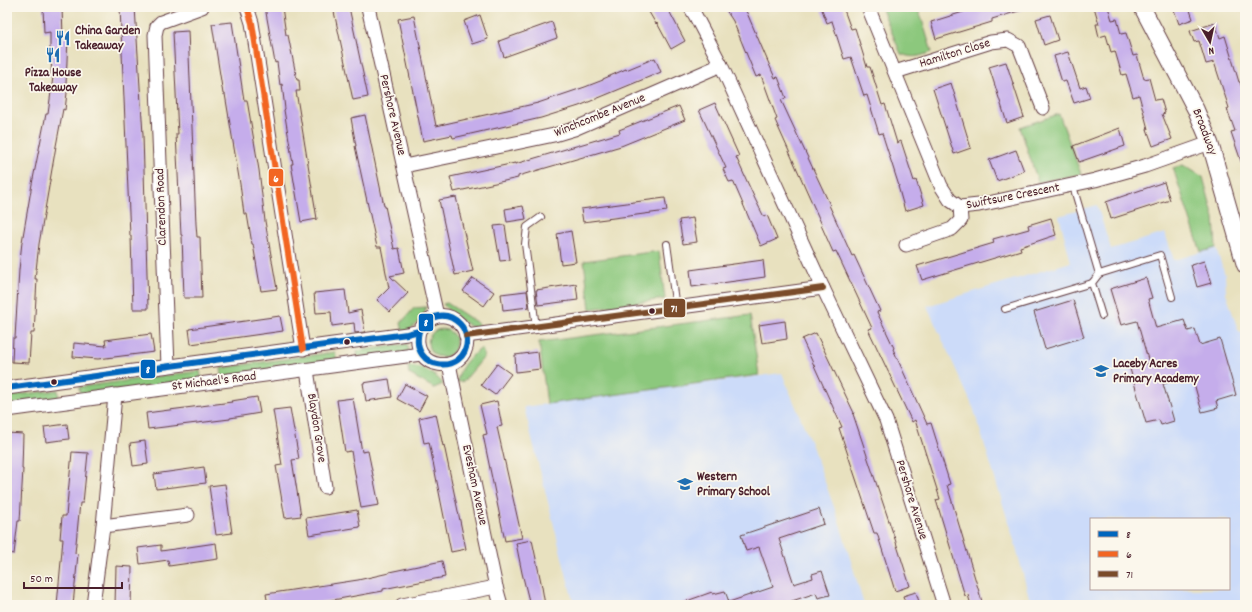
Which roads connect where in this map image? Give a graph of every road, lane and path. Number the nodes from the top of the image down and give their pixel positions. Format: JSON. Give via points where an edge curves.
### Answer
{"nodes":[{"id":1,"x":202,"y":7,"type":"edge"},
{"id":2,"x":248,"y":7,"type":"edge"},
{"id":3,"x":368,"y":7,"type":"edge"},
{"id":4,"x":690,"y":7,"type":"edge"},
{"id":5,"x":868,"y":7,"type":"edge"},
{"id":6,"x":1142,"y":7,"type":"edge"},
{"id":7,"x":721,"y":65,"type":"junction"},
{"id":8,"x":896,"y":72,"type":"junction"},
{"id":9,"x":1044,"y":108,"type":"dead end"},
{"id":10,"x":1210,"y":144,"type":"junction"},
{"id":11,"x":404,"y":166,"type":"junction"},
{"id":12,"x":1073,"y":186,"type":"junction"},
{"id":13,"x":960,"y":207,"type":"junction"},
{"id":14,"x":541,"y":217,"type":"dead end"},
{"id":15,"x":667,"y":244,"type":"dead end"},
{"id":16,"x":906,"y":245,"type":"dead end"},
{"id":17,"x":1245,"y":266,"type":"edge"},
{"id":18,"x":1099,"y":274,"type":"junction"},
{"id":19,"x":1092,"y":283,"type":"junction"},
{"id":20,"x":823,"y":288,"type":"junction"},
{"id":21,"x":1172,"y":297,"type":"dead end"},
{"id":22,"x":676,"y":308,"type":"junction"},
{"id":23,"x":1005,"y":309,"type":"dead end"},
{"id":24,"x":437,"y":316,"type":"junction"},
{"id":25,"x":1102,"y":316,"type":"dead end"},
{"id":26,"x":536,"y":327,"type":"junction"},
{"id":27,"x":419,"y":331,"type":"junction"},
{"id":28,"x":466,"y":336,"type":"junction"},
{"id":29,"x":346,"y":343,"type":"junction"},
{"id":30,"x":303,"y":349,"type":"junction"},
{"id":31,"x":421,"y":354,"type":"junction"},
{"id":32,"x":210,"y":361,"type":"junction"},
{"id":33,"x":349,"y":364,"type":"junction"},
{"id":34,"x":449,"y":364,"type":"junction"},
{"id":35,"x":168,"y":366,"type":"junction"},
{"id":36,"x":307,"y":370,"type":"junction"},
{"id":37,"x":68,"y":380,"type":"junction"},
{"id":38,"x":212,"y":382,"type":"junction"},
{"id":39,"x":7,"y":388,"type":"edge"},
{"id":40,"x":115,"y":394,"type":"junction"},
{"id":41,"x":71,"y":401,"type":"junction"},
{"id":42,"x":7,"y":410,"type":"edge"},
{"id":43,"x":325,"y":487,"type":"dead end"},
{"id":44,"x":188,"y":515,"type":"dead end"},
{"id":45,"x":103,"y":526,"type":"junction"},
{"id":46,"x":496,"y":587,"type":"junction"},
{"id":47,"x":93,"y":605,"type":"edge"},
{"id":48,"x":402,"y":605,"type":"edge"},
{"id":49,"x":501,"y":605,"type":"edge"},
{"id":50,"x":944,"y":605,"type":"edge"}],
"edges":[{"from":1,"to":35,"type":"street","name":"Clarendon Road","via":[[162,22],[157,26],[155,35]]},
{"from":2,"to":30,"type":"street"},
{"from":3,"to":11,"type":"street","name":"Pershore Avenue"},
{"from":4,"to":7,"type":"street","name":"Pershore Avenue"},
{"from":5,"to":8,"type":"street","name":"Swiftsure Crescent"},
{"from":6,"to":10,"type":"street","name":"Broadway","via":[[1196,110]]},
{"from":7,"to":11,"type":"street","name":"Winchcombe Avenue","via":[[574,129]]},
{"from":7,"to":20,"type":"street","name":"Pershore Avenue"},
{"from":8,"to":9,"type":"street","name":"Hamilton Close","via":[[991,42],[1008,40],[1019,46]]},
{"from":8,"to":13,"type":"street","name":"Swiftsure Crescent","via":[[941,186],[950,200]]},
{"from":10,"to":12,"type":"street","name":"Swiftsure Crescent"},
{"from":10,"to":17,"type":"street","name":"Broadway"},
{"from":11,"to":24,"type":"street","name":"Pershore Avenue"},
{"from":12,"to":13,"type":"street","name":"Swiftsure Crescent"},
{"from":12,"to":18,"type":"lane"},
{"from":13,"to":16,"type":"street","via":[[961,220],[952,229]]},
{"from":14,"to":26,"type":"lane","via":[[527,227],[525,244]]},
{"from":15,"to":22,"type":"lane"},
{"from":18,"to":19,"type":"lane"},
{"from":18,"to":21,"type":"lane","via":[[1160,255]]},
{"from":19,"to":23,"type":"lane"},
{"from":19,"to":25,"type":"lane"},
{"from":20,"to":22,"type":"street"},
{"from":20,"to":50,"type":"street","name":"Pershore Avenue","via":[[886,420]]},
{"from":22,"to":26,"type":"street"},
{"from":24,"to":27,"type":"street","via":[[423,324]]},
{"from":24,"to":28,"type":"street","via":[[448,316],[456,320]]},
{"from":26,"to":28,"type":"street"},
{"from":27,"to":29,"type":"street","name":"St Michael's Road"},
{"from":27,"to":31,"type":"street","via":[[417,337]]},
{"from":28,"to":34,"type":"street","via":[[467,345],[464,353]]},
{"from":29,"to":30,"type":"street","name":"St Michael's Road"},
{"from":29,"to":33,"type":"street"},
{"from":30,"to":32,"type":"street","name":"St Michael's Road"},
{"from":31,"to":33,"type":"street","name":"St Michael's Road"},
{"from":31,"to":34,"type":"street","via":[[432,363]]},
{"from":32,"to":35,"type":"street","name":"St Michael's Road"},
{"from":32,"to":38,"type":"street"},
{"from":33,"to":36,"type":"street","name":"St Michael's Road"},
{"from":34,"to":46,"type":"street","name":"Evesham Avenue"},
{"from":35,"to":37,"type":"street","name":"St Michael's Road"},
{"from":36,"to":38,"type":"street","name":"St Michael's Road"},
{"from":36,"to":43,"type":"street","name":"Blaydon Grove"},
{"from":37,"to":39,"type":"street","name":"St Michael's Road"},
{"from":37,"to":41,"type":"street"},
{"from":38,"to":40,"type":"street","name":"St Michael's Road"},
{"from":40,"to":41,"type":"street","name":"St Michael's Road"},
{"from":40,"to":45,"type":"street"},
{"from":41,"to":42,"type":"street","name":"St Michael's Road"},
{"from":44,"to":45,"type":"street"},
{"from":45,"to":47,"type":"street"},
{"from":46,"to":48,"type":"street"},
{"from":46,"to":49,"type":"street","name":"Evesham Avenue"}]}
